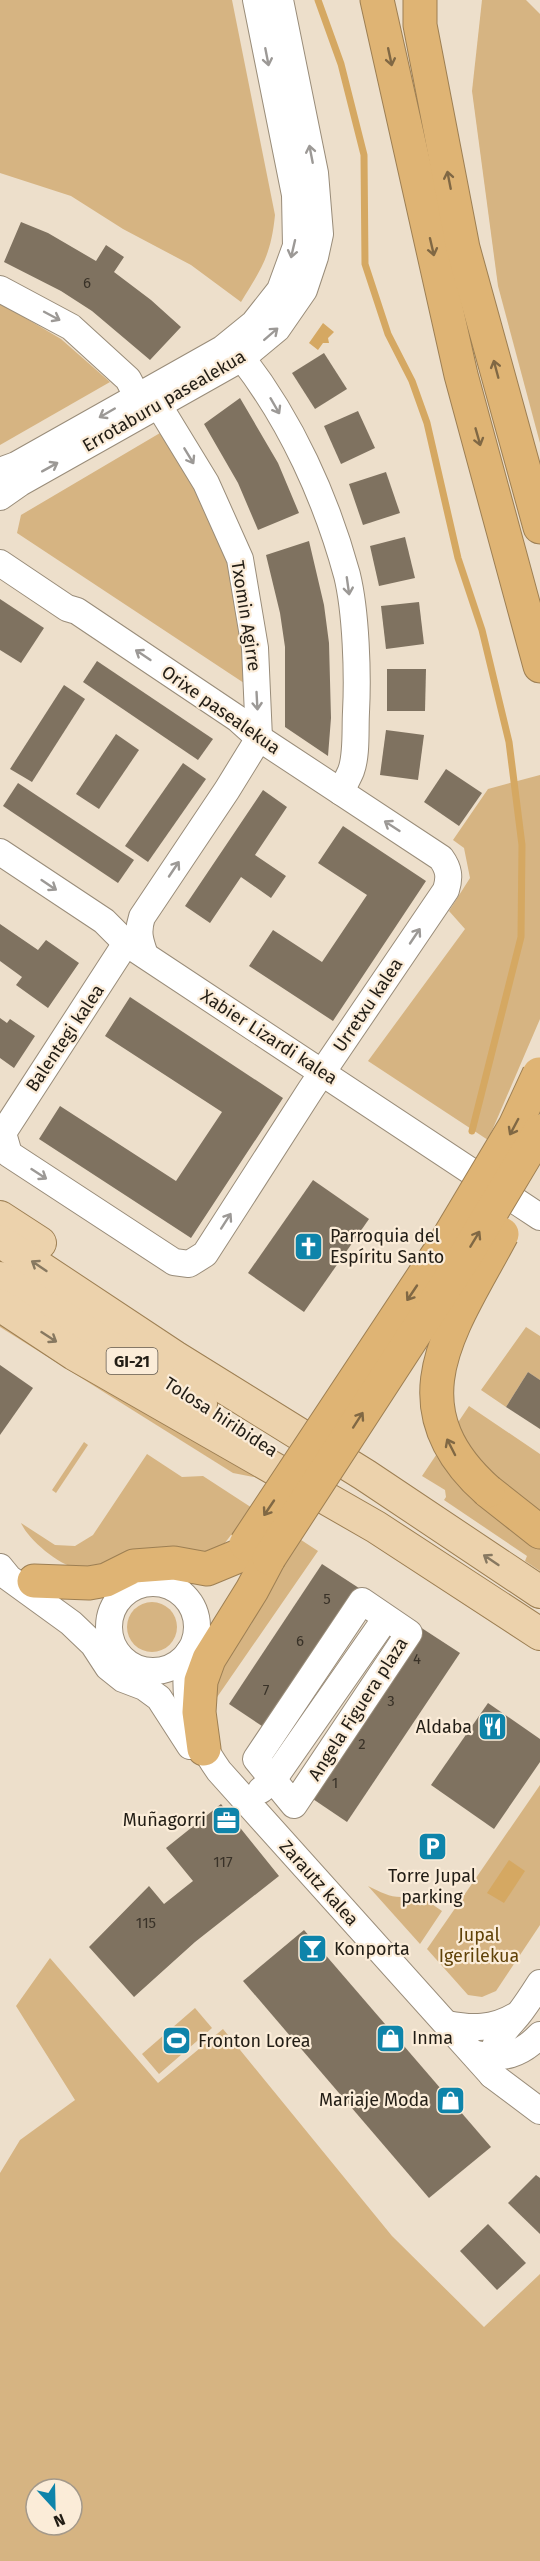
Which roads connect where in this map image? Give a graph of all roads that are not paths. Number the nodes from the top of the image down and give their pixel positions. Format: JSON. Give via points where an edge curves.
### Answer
{"nodes":[{"id":1,"x":256,"y":0,"type":"edge"},
{"id":2,"x":280,"y":0,"type":"edge"},
{"id":3,"x":377,"y":0,"type":"edge"},
{"id":4,"x":420,"y":0,"type":"edge"},
{"id":5,"x":0,"y":289,"type":"edge"},
{"id":6,"x":242,"y":358,"type":"junction"},
{"id":7,"x":148,"y":401,"type":"junction"},
{"id":8,"x":0,"y":471,"type":"edge"},
{"id":9,"x":0,"y":497,"type":"edge"},
{"id":10,"x":540,"y":527,"type":"edge"},
{"id":11,"x":0,"y":563,"type":"edge"},
{"id":12,"x":540,"y":666,"type":"edge"},
{"id":13,"x":259,"y":738,"type":"junction"},
{"id":14,"x":341,"y":792,"type":"junction"},
{"id":15,"x":0,"y":852,"type":"edge"},
{"id":16,"x":441,"y":858,"type":"joint"},
{"id":17,"x":142,"y":917,"type":"junction"},
{"id":18,"x":104,"y":921,"type":"junction"},
{"id":19,"x":136,"y":949,"type":"junction"},
{"id":20,"x":322,"y":1073,"type":"junction"},
{"id":21,"x":539,"y":1073,"type":"edge"},
{"id":22,"x":540,"y":1131,"type":"edge"},
{"id":23,"x":540,"y":1162,"type":"edge"},
{"id":24,"x":0,"y":1217,"type":"edge"},
{"id":25,"x":540,"y":1218,"type":"edge"},
{"id":26,"x":0,"y":1241,"type":"edge"},
{"id":27,"x":189,"y":1264,"type":"joint"},
{"id":28,"x":0,"y":1278,"type":"edge"},
{"id":29,"x":0,"y":1305,"type":"edge"},
{"id":30,"x":365,"y":1475,"type":"junction"},
{"id":31,"x":375,"y":1527,"type":"junction"},
{"id":32,"x":540,"y":1532,"type":"edge"},
{"id":33,"x":250,"y":1553,"type":"junction"},
{"id":34,"x":0,"y":1556,"type":"edge"},
{"id":35,"x":0,"y":1567,"type":"edge"},
{"id":36,"x":34,"y":1581,"type":"junction"},
{"id":37,"x":145,"y":1585,"type":"junction"},
{"id":38,"x":540,"y":1592,"type":"edge"},
{"id":39,"x":380,"y":1628,"type":"dead end"},
{"id":40,"x":540,"y":1634,"type":"edge"},
{"id":41,"x":192,"y":1646,"type":"junction"},
{"id":42,"x":113,"y":1647,"type":"junction"},
{"id":43,"x":144,"y":1671,"type":"junction"},
{"id":44,"x":190,"y":1719,"type":"junction"},
{"id":45,"x":204,"y":1749,"type":"junction"},
{"id":46,"x":225,"y":1777,"type":"junction"},
{"id":47,"x":273,"y":1780,"type":"junction"},
{"id":48,"x":247,"y":1802,"type":"junction"},
{"id":49,"x":540,"y":1983,"type":"edge"},
{"id":50,"x":518,"y":2014,"type":"junction"},
{"id":51,"x":447,"y":2024,"type":"junction"},
{"id":52,"x":540,"y":2035,"type":"edge"},
{"id":53,"x":486,"y":2062,"type":"junction"},
{"id":54,"x":540,"y":2064,"type":"edge"},
{"id":55,"x":540,"y":2111,"type":"edge"}],
"edges":[{"from":1,"to":7,"type":"street","name":"Errotaburu pasealekua","one_way":true,"via":[[295,195],[296,246],[280,290],[254,323]]},
{"from":6,"to":2,"type":"street","name":"Errotaburu pasealekua","one_way":true,"via":[[277,329],[304,290],[320,234],[315,173]]},
{"from":3,"to":12,"type":"highway","one_way":true,"via":[[461,375]]},
{"from":10,"to":4,"type":"highway","one_way":true,"via":[[463,248],[420,25]]},
{"from":5,"to":7,"type":"street","name":"Txomin Agirre","one_way":true,"via":[[71,327]]},
{"from":6,"to":7,"type":"street","name":"Errotaburu pasealekua"},
{"from":6,"to":14,"type":"street","one_way":true,"via":[[272,399],[297,445],[328,518],[347,577],[357,693],[352,769]]},
{"from":7,"to":8,"type":"street","name":"Errotaburu pasealekua","one_way":true},
{"from":9,"to":7,"type":"street","name":"Errotaburu pasealekua","one_way":true},
{"from":7,"to":13,"type":"street","name":"Txomin Agirre","one_way":true,"via":[[206,483],[240,559],[255,648]]},
{"from":13,"to":11,"type":"street","name":"Orixe pasealekua","one_way":true,"via":[[238,719]]},
{"from":13,"to":14,"type":"street","name":"Orixe pasealekua"},
{"from":17,"to":13,"type":"street","one_way":true},
{"from":16,"to":14,"type":"street","name":"Orixe pasealekua","one_way":true},
{"from":15,"to":18,"type":"street","name":"Xabier Lizardi kalea","one_way":true},
{"from":20,"to":16,"type":"street","name":"Urretxu kalea","one_way":true,"via":[[446,890],[449,879]]},
{"from":17,"to":18,"type":"street","via":[[117,926]]},
{"from":17,"to":19,"type":"street"},
{"from":18,"to":19,"type":"street","name":"Xabier Lizardi kalea"},
{"from":19,"to":20,"type":"street","name":"Xabier Lizardi kalea"},
{"from":19,"to":27,"type":"street","name":"Balentegi kalea","one_way":true,"via":[[3,1133],[9,1154],[174,1262]]},
{"from":20,"to":25,"type":"street","name":"Xabier Lizardi kalea"},
{"from":27,"to":20,"type":"street","name":"Urretxu kalea","one_way":true,"via":[[205,1254]]},
{"from":21,"to":33,"type":"highway","one_way":true,"bridge":true,"via":[[515,1126],[444,1245]]},
{"from":33,"to":22,"type":"highway","one_way":true,"bridge":true,"via":[[464,1258]]},
{"from":32,"to":23,"type":"highway","one_way":true,"bridge":true,"via":[[468,1473],[444,1434],[436,1399],[440,1359],[450,1332]]},
{"from":24,"to":30,"type":"main road","name":"Tolosa hiribidea","via":[[228,1370]]},
{"from":30,"to":26,"type":"main road","name":"Tolosa hiribidea","number":"GI-21","one_way":true,"via":[[175,1357]]},
{"from":28,"to":31,"type":"main road","name":"Tolosa hiribidea","number":"GI-21","via":[[265,1443]]},
{"from":29,"to":31,"type":"main road","name":"Tolosa hiribidea","one_way":true,"via":[[74,1354]]},
{"from":38,"to":30,"type":"main road","name":"Tolosa hiribidea","one_way":true},
{"from":31,"to":40,"type":"main road","name":"Tolosa hiribidea"},
{"from":33,"to":36,"type":"highway","via":[[207,1569],[174,1563],[134,1566],[89,1584]]},
{"from":33,"to":37,"type":"highway","via":[[210,1576]]},
{"from":33,"to":41,"type":"highway","via":[[225,1613]]},
{"from":33,"to":45,"type":"highway","via":[[252,1590],[209,1659],[201,1681],[199,1712]]},
{"from":34,"to":36,"type":"street"},
{"from":35,"to":46,"type":"street","via":[[93,1644],[108,1667],[159,1698],[207,1769]]},
{"from":36,"to":37,"type":"street","via":[[76,1595],[102,1595]]},
{"from":36,"to":42,"type":"street"},
{"from":37,"to":41,"type":"street","via":[[171,1586],[190,1603],[196,1615]]},
{"from":37,"to":42,"type":"street","via":[[121,1595],[113,1606],[108,1626]]},
{"from":39,"to":47,"type":"street","name":"Angela Figuera plaza"},
{"from":41,"to":43,"type":"street","via":[[170,1668]]},
{"from":41,"to":44,"type":"street","name":"Zarautz kalea","via":[[186,1692]]},
{"from":42,"to":43,"type":"street","via":[[131,1666]]},
{"from":43,"to":44,"type":"street","name":"Zarautz kalea"},
{"from":44,"to":45,"type":"street","name":"Zarautz kalea"},
{"from":45,"to":46,"type":"street","name":"Zarautz kalea"},
{"from":46,"to":48,"type":"street","name":"Zarautz kalea"},
{"from":47,"to":47,"type":"street","name":"Angela Figuera plaza","via":[[294,1805],[409,1633],[362,1601],[256,1759]]},
{"from":47,"to":48,"type":"street","name":"Angela Figuera plaza"},
{"from":48,"to":51,"type":"street","name":"Zarautz kalea"},
{"from":49,"to":50,"type":"street"},
{"from":50,"to":51,"type":"street","via":[[491,2026]]},
{"from":50,"to":53,"type":"street","via":[[501,2033]]},
{"from":51,"to":53,"type":"street","name":"Zarautz kalea"},
{"from":52,"to":53,"type":"street","via":[[526,2049]]},
{"from":52,"to":54,"type":"street"},
{"from":53,"to":55,"type":"street","name":"Zarautz kalea"}]}
